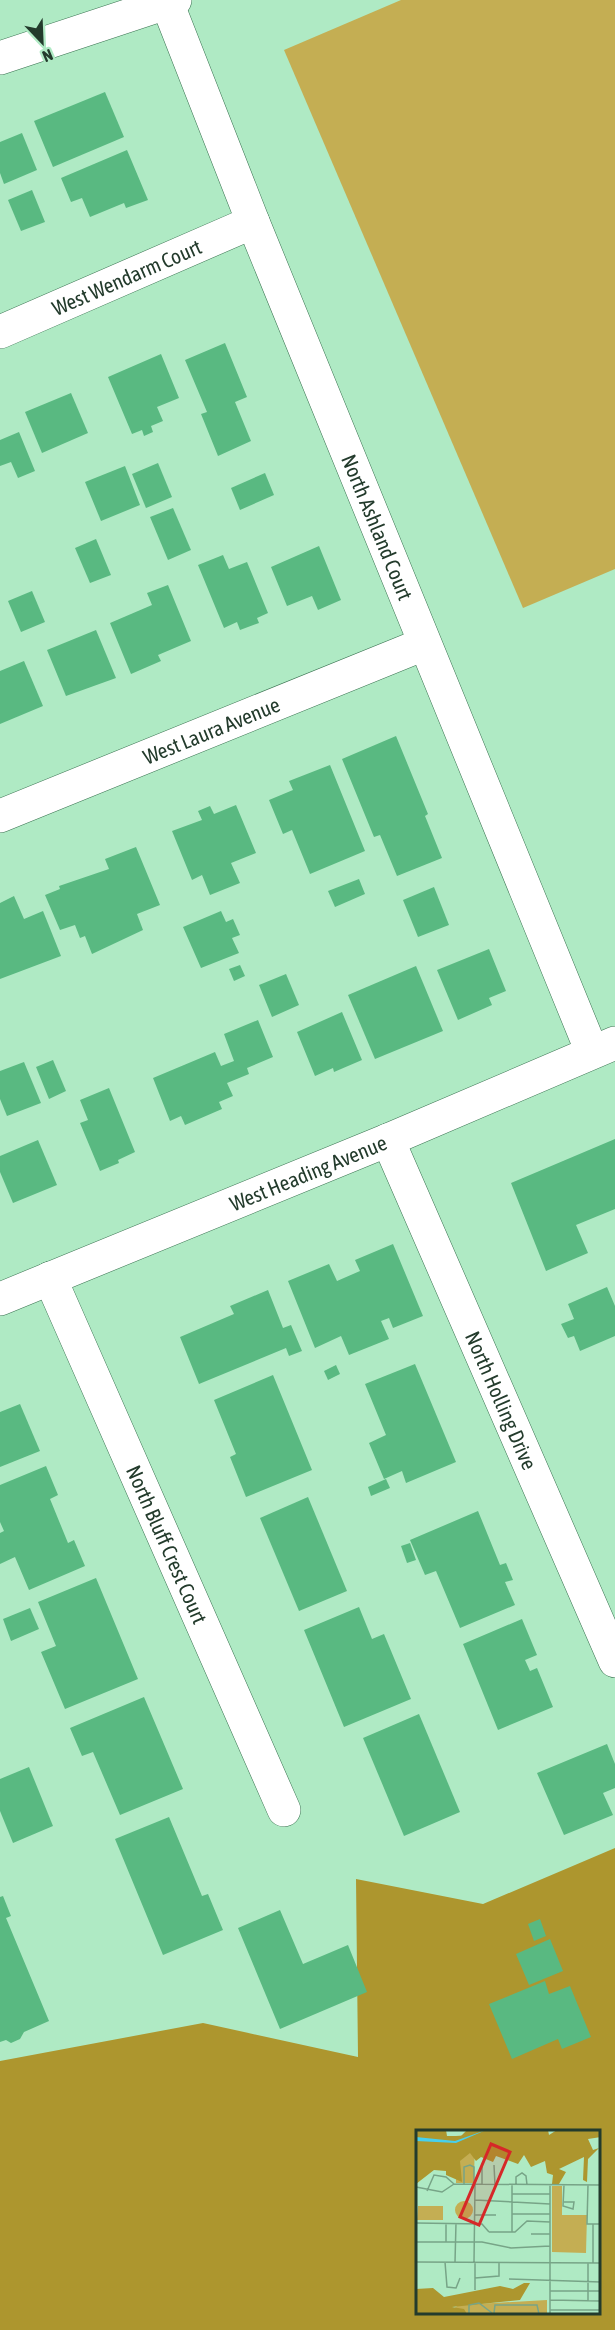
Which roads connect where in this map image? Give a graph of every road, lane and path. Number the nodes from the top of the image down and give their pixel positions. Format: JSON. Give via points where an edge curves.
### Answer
{"nodes":[{"id":1,"x":170,"y":1,"type":"edge"},
{"id":2,"x":0,"y":58,"type":"edge"},
{"id":3,"x":253,"y":222,"type":"junction"},
{"id":4,"x":0,"y":333,"type":"edge"},
{"id":5,"x":424,"y":644,"type":"junction"},
{"id":6,"x":0,"y":816,"type":"edge"},
{"id":7,"x":608,"y":1049,"type":"edge"},
{"id":8,"x":388,"y":1140,"type":"junction"},
{"id":9,"x":51,"y":1278,"type":"junction"},
{"id":10,"x":0,"y":1299,"type":"edge"},
{"id":11,"x":615,"y":1661,"type":"edge"},
{"id":12,"x":284,"y":1810,"type":"dead end"}],
"edges":[{"from":1,"to":2,"type":"street"},
{"from":1,"to":3,"type":"street","name":"North Ashland Court"},
{"from":3,"to":4,"type":"street","name":"West Wendarm Court"},
{"from":3,"to":5,"type":"street","name":"North Ashland Court"},
{"from":5,"to":6,"type":"street","name":"West Laura Avenue"},
{"from":5,"to":7,"type":"street","name":"North Ashland Court"},
{"from":7,"to":8,"type":"street","name":"West Heading Avenue"},
{"from":8,"to":9,"type":"street","name":"West Heading Avenue"},
{"from":8,"to":11,"type":"street","name":"North Holling Drive"},
{"from":9,"to":10,"type":"street","name":"West Heading Avenue"},
{"from":9,"to":12,"type":"street","name":"North Bluff Crest Court"}]}
